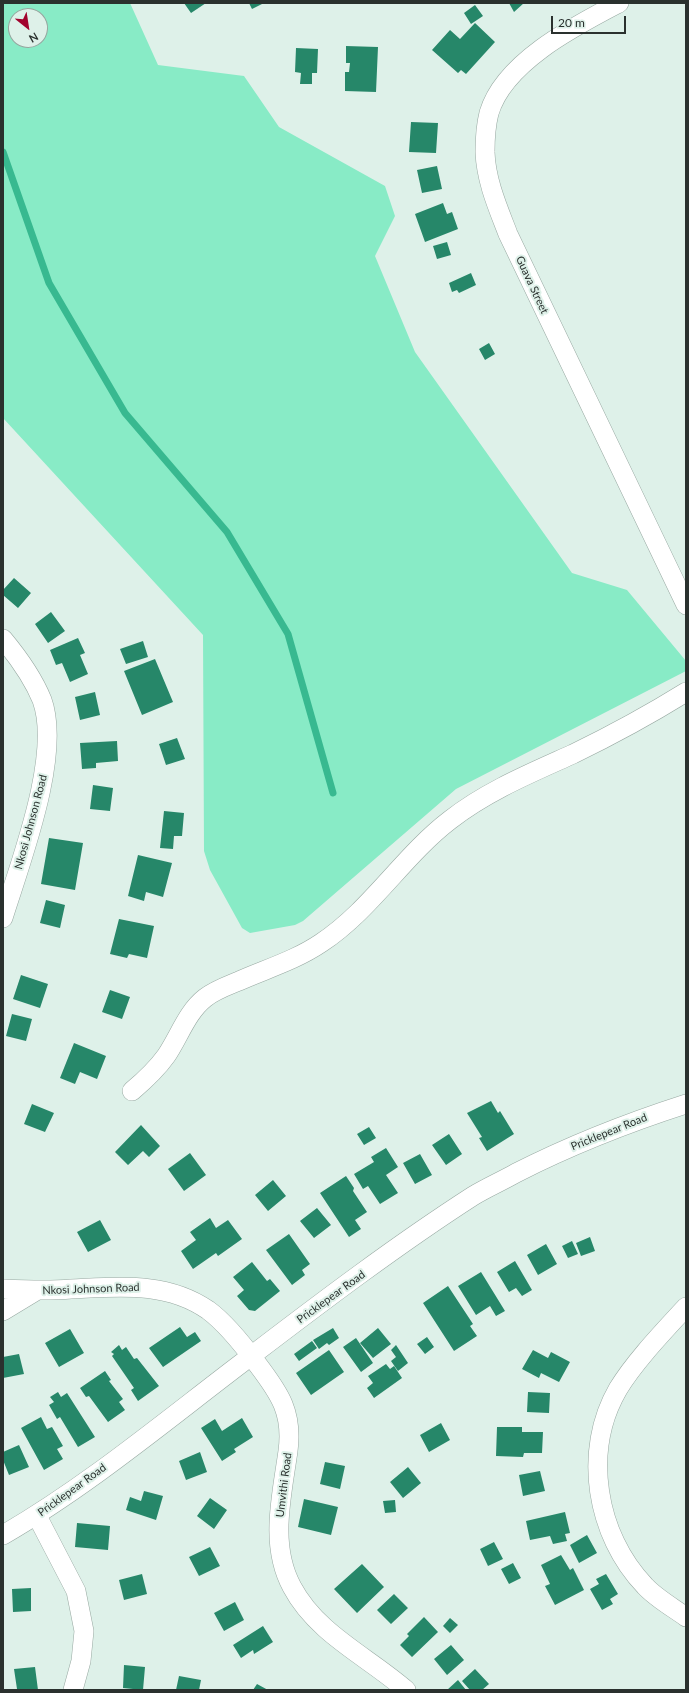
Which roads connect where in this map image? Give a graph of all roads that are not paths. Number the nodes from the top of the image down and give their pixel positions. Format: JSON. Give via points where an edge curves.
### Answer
{"nodes":[{"id":1,"x":619,"y":3,"type":"edge"},
{"id":2,"x":686,"y":605,"type":"edge"},
{"id":3,"x":3,"y":639,"type":"edge"},
{"id":4,"x":686,"y":692,"type":"edge"},
{"id":5,"x":3,"y":918,"type":"edge"},
{"id":6,"x":132,"y":1090,"type":"dead end"},
{"id":7,"x":686,"y":1104,"type":"edge"},
{"id":8,"x":3,"y":1289,"type":"edge"},
{"id":9,"x":36,"y":1291,"type":"junction"},
{"id":10,"x":686,"y":1307,"type":"edge"},
{"id":11,"x":3,"y":1310,"type":"edge"},
{"id":12,"x":251,"y":1356,"type":"junction"},
{"id":13,"x":37,"y":1516,"type":"junction"},
{"id":14,"x":3,"y":1535,"type":"edge"},
{"id":15,"x":686,"y":1617,"type":"edge"},
{"id":16,"x":73,"y":1690,"type":"edge"},
{"id":17,"x":406,"y":1690,"type":"edge"}],
"edges":[{"from":1,"to":2,"type":"street","name":"Guava Street","via":[[551,43],[507,80],[489,113],[485,153],[489,177],[508,234]]},
{"from":3,"to":5,"type":"street","name":"Nkosi Johnson Road","via":[[26,669],[42,701],[47,732],[45,768],[37,807]]},
{"from":4,"to":6,"type":"street","via":[[640,721],[505,785],[449,820],[342,928],[302,954],[206,997],[197,1005],[154,1072]]},
{"from":7,"to":12,"type":"street","name":"Pricklepear Road","via":[[636,1120],[587,1140],[474,1195]]},
{"from":8,"to":9,"type":"street","name":"Nkosi Johnson Road"},
{"from":9,"to":11,"type":"street"},
{"from":9,"to":12,"type":"street","name":"Nkosi Johnson Road","via":[[120,1286],[146,1287],[172,1293],[208,1311]]},
{"from":10,"to":15,"type":"street","via":[[630,1371],[618,1390],[609,1408],[602,1432],[598,1478],[600,1500],[607,1525],[631,1569],[645,1586]]},
{"from":12,"to":13,"type":"street","name":"Pricklepear Road","via":[[172,1418]]},
{"from":12,"to":17,"type":"street","name":"Umvithi Road","via":[[285,1406],[289,1425],[280,1500],[279,1539],[283,1567],[291,1586],[303,1606],[334,1637]]},
{"from":13,"to":14,"type":"street","name":"Pricklepear Road"},
{"from":13,"to":16,"type":"street","via":[[76,1591],[84,1631],[81,1661]]}]}
